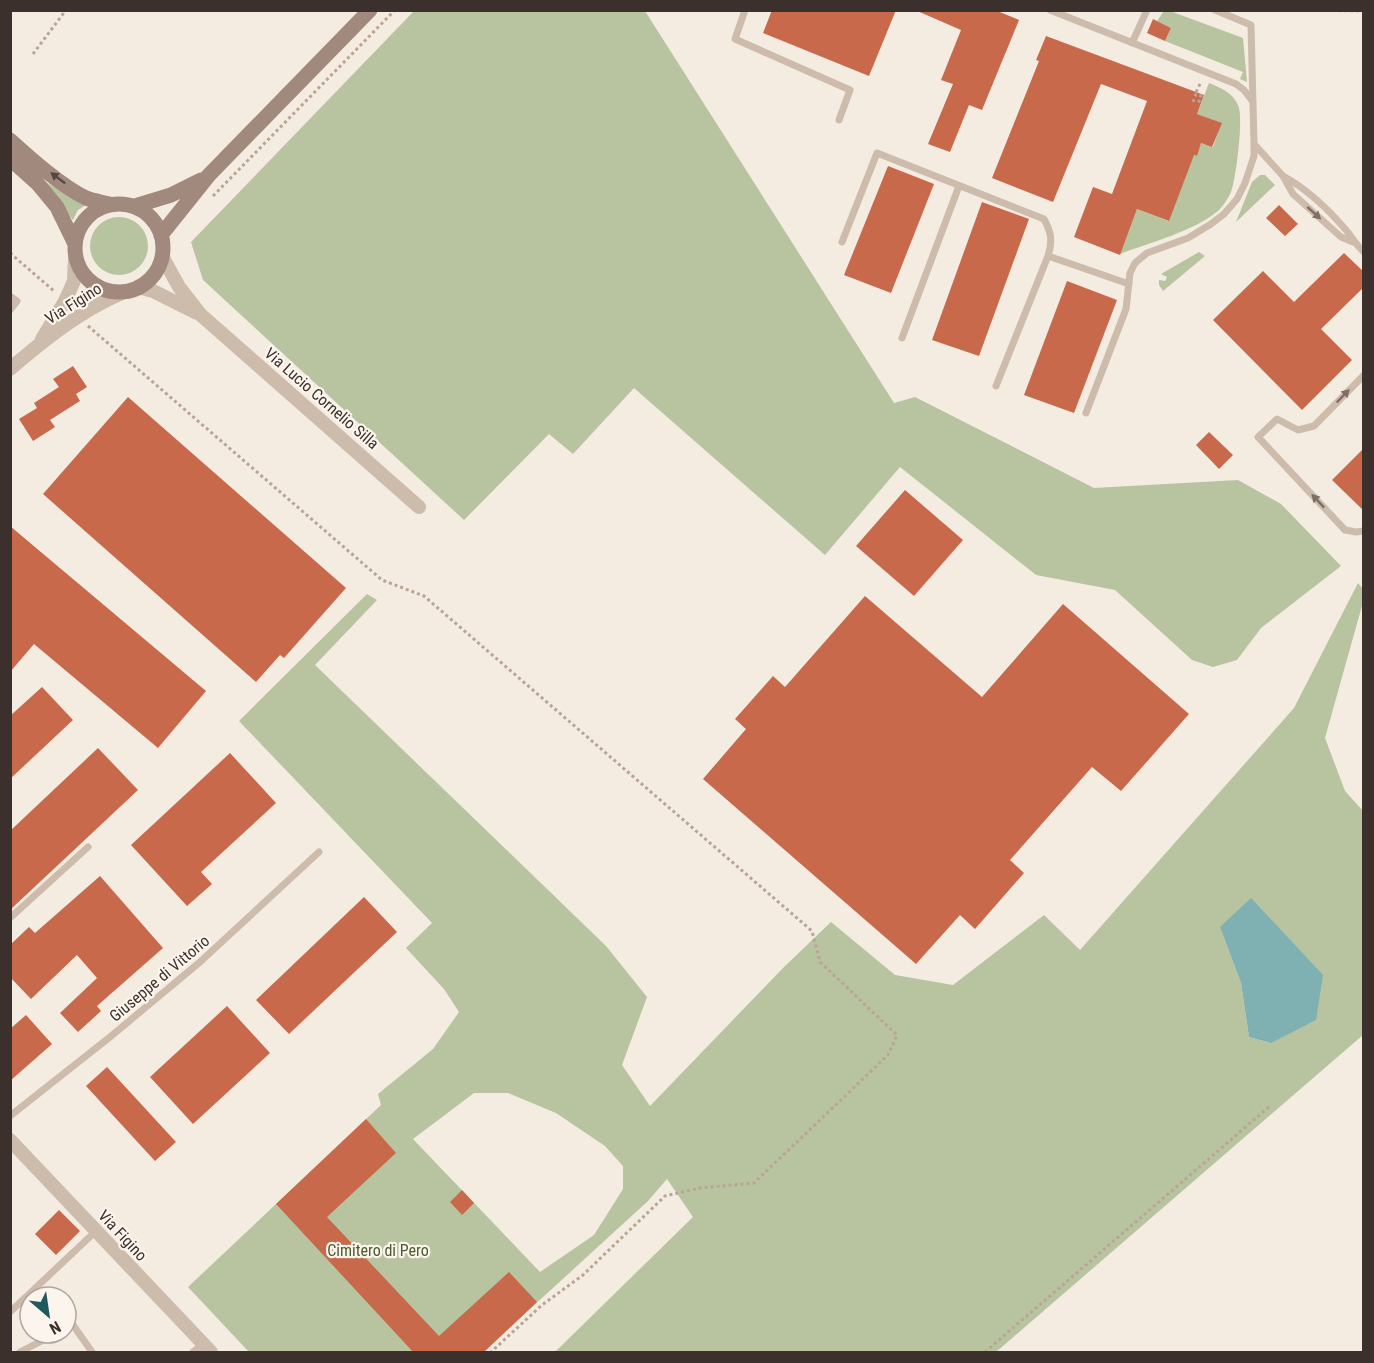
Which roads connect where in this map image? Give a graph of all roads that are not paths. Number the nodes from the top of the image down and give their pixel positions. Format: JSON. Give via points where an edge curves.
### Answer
{"nodes":[{"id":1,"x":370,"y":10,"type":"edge"},
{"id":2,"x":745,"y":10,"type":"edge"},
{"id":3,"x":1050,"y":10,"type":"edge"},
{"id":4,"x":1147,"y":10,"type":"edge"},
{"id":5,"x":1215,"y":10,"type":"edge"},
{"id":6,"x":1132,"y":43,"type":"junction"},
{"id":7,"x":1254,"y":103,"type":"junction"},
{"id":8,"x":839,"y":120,"type":"dead end"},
{"id":9,"x":10,"y":140,"type":"edge"},
{"id":10,"x":1254,"y":144,"type":"junction"},
{"id":11,"x":10,"y":159,"type":"edge"},
{"id":12,"x":209,"y":175,"type":"junction"},
{"id":13,"x":959,"y":186,"type":"junction"},
{"id":14,"x":109,"y":204,"type":"junction"},
{"id":15,"x":135,"y":206,"type":"junction"},
{"id":16,"x":161,"y":235,"type":"junction"},
{"id":17,"x":74,"y":242,"type":"junction"},
{"id":18,"x":842,"y":242,"type":"dead end"},
{"id":19,"x":1364,"y":252,"type":"edge"},
{"id":20,"x":162,"y":256,"type":"junction"},
{"id":21,"x":1048,"y":256,"type":"junction"},
{"id":22,"x":75,"y":258,"type":"junction"},
{"id":23,"x":1129,"y":284,"type":"junction"},
{"id":24,"x":131,"y":290,"type":"junction"},
{"id":25,"x":10,"y":296,"type":"edge"},
{"id":26,"x":10,"y":310,"type":"edge"},
{"id":27,"x":201,"y":315,"type":"junction"},
{"id":28,"x":902,"y":338,"type":"dead end"},
{"id":29,"x":40,"y":344,"type":"junction"},
{"id":30,"x":10,"y":369,"type":"edge"},
{"id":31,"x":1364,"y":375,"type":"edge"},
{"id":32,"x":996,"y":386,"type":"dead end"},
{"id":33,"x":1086,"y":413,"type":"dead end"},
{"id":34,"x":419,"y":507,"type":"dead end"},
{"id":35,"x":1364,"y":531,"type":"edge"},
{"id":36,"x":88,"y":847,"type":"dead end"},
{"id":37,"x":319,"y":852,"type":"dead end"},
{"id":38,"x":10,"y":918,"type":"edge"},
{"id":39,"x":10,"y":1116,"type":"edge"},
{"id":40,"x":10,"y":1140,"type":"edge"},
{"id":41,"x":96,"y":1231,"type":"junction"},
{"id":42,"x":10,"y":1312,"type":"edge"},
{"id":43,"x":78,"y":1332,"type":"edge"},
{"id":44,"x":35,"y":1345,"type":"edge"},
{"id":45,"x":202,"y":1350,"type":"edge"},
{"id":46,"x":20,"y":1353,"type":"edge"},
{"id":47,"x":92,"y":1353,"type":"edge"}],
"edges":[{"from":1,"to":12,"type":"street"},
{"from":2,"to":8,"type":"lane","via":[[735,39],[850,90]]},
{"from":3,"to":6,"type":"lane"},
{"from":4,"to":6,"type":"lane"},
{"from":5,"to":7,"type":"lane","via":[[1251,25]]},
{"from":6,"to":7,"type":"lane","via":[[1236,84]]},
{"from":7,"to":10,"type":"lane"},
{"from":14,"to":9,"type":"street","one_way":true,"via":[[72,189]]},
{"from":10,"to":19,"type":"lane","via":[[1283,176],[1300,185],[1347,231]]},
{"from":10,"to":23,"type":"lane","via":[[1245,183],[1224,214],[1188,238],[1147,253],[1135,263]]},
{"from":11,"to":17,"type":"street","via":[[57,207]]},
{"from":12,"to":15,"type":"street","via":[[171,195]]},
{"from":12,"to":16,"type":"street"},
{"from":13,"to":18,"type":"lane","via":[[877,153]]},
{"from":13,"to":21,"type":"lane","via":[[1044,219],[1052,245]]},
{"from":13,"to":28,"type":"lane"},
{"from":14,"to":15,"type":"street"},
{"from":14,"to":17,"type":"street","via":[[91,212]]},
{"from":15,"to":16,"type":"street","via":[[151,218]]},
{"from":16,"to":20,"type":"street","name":"Via Lucio Cornelio Silla"},
{"from":17,"to":22,"type":"street"},
{"from":20,"to":24,"type":"street","via":[[154,275]]},
{"from":20,"to":27,"type":"street","name":"Via Lucio Cornelio Silla","via":[[178,287]]},
{"from":21,"to":23,"type":"lane"},
{"from":21,"to":32,"type":"lane"},
{"from":22,"to":24,"type":"street","name":"Via Lucio Cornelio Silla","via":[[82,274],[97,287]]},
{"from":22,"to":29,"type":"street","name":"Via Figino","via":[[74,280]]},
{"from":23,"to":33,"type":"lane","via":[[1126,309]]},
{"from":24,"to":27,"type":"street","name":"Via Lucio Cornelio Silla","via":[[153,291]]},
{"from":24,"to":29,"type":"street","name":"Via Figino","via":[[104,300]]},
{"from":25,"to":26,"type":"lane","via":[[17,301]]},
{"from":27,"to":34,"type":"street","name":"Via Lucio Cornelio Silla"},
{"from":29,"to":30,"type":"street","name":"Via Figino"},
{"from":35,"to":31,"type":"lane","one_way":true,"via":[[1345,530],[1258,437],[1277,419],[1298,430],[1314,426]]},
{"from":36,"to":38,"type":"lane"},
{"from":37,"to":39,"type":"lane","name":"Giuseppe di Vittorio","via":[[200,962]]},
{"from":40,"to":41,"type":"street","name":"Via Figino"},
{"from":41,"to":42,"type":"lane"},
{"from":41,"to":45,"type":"street","name":"Via Figino"},
{"from":43,"to":47,"type":"lane"},
{"from":44,"to":46,"type":"lane"}]}
